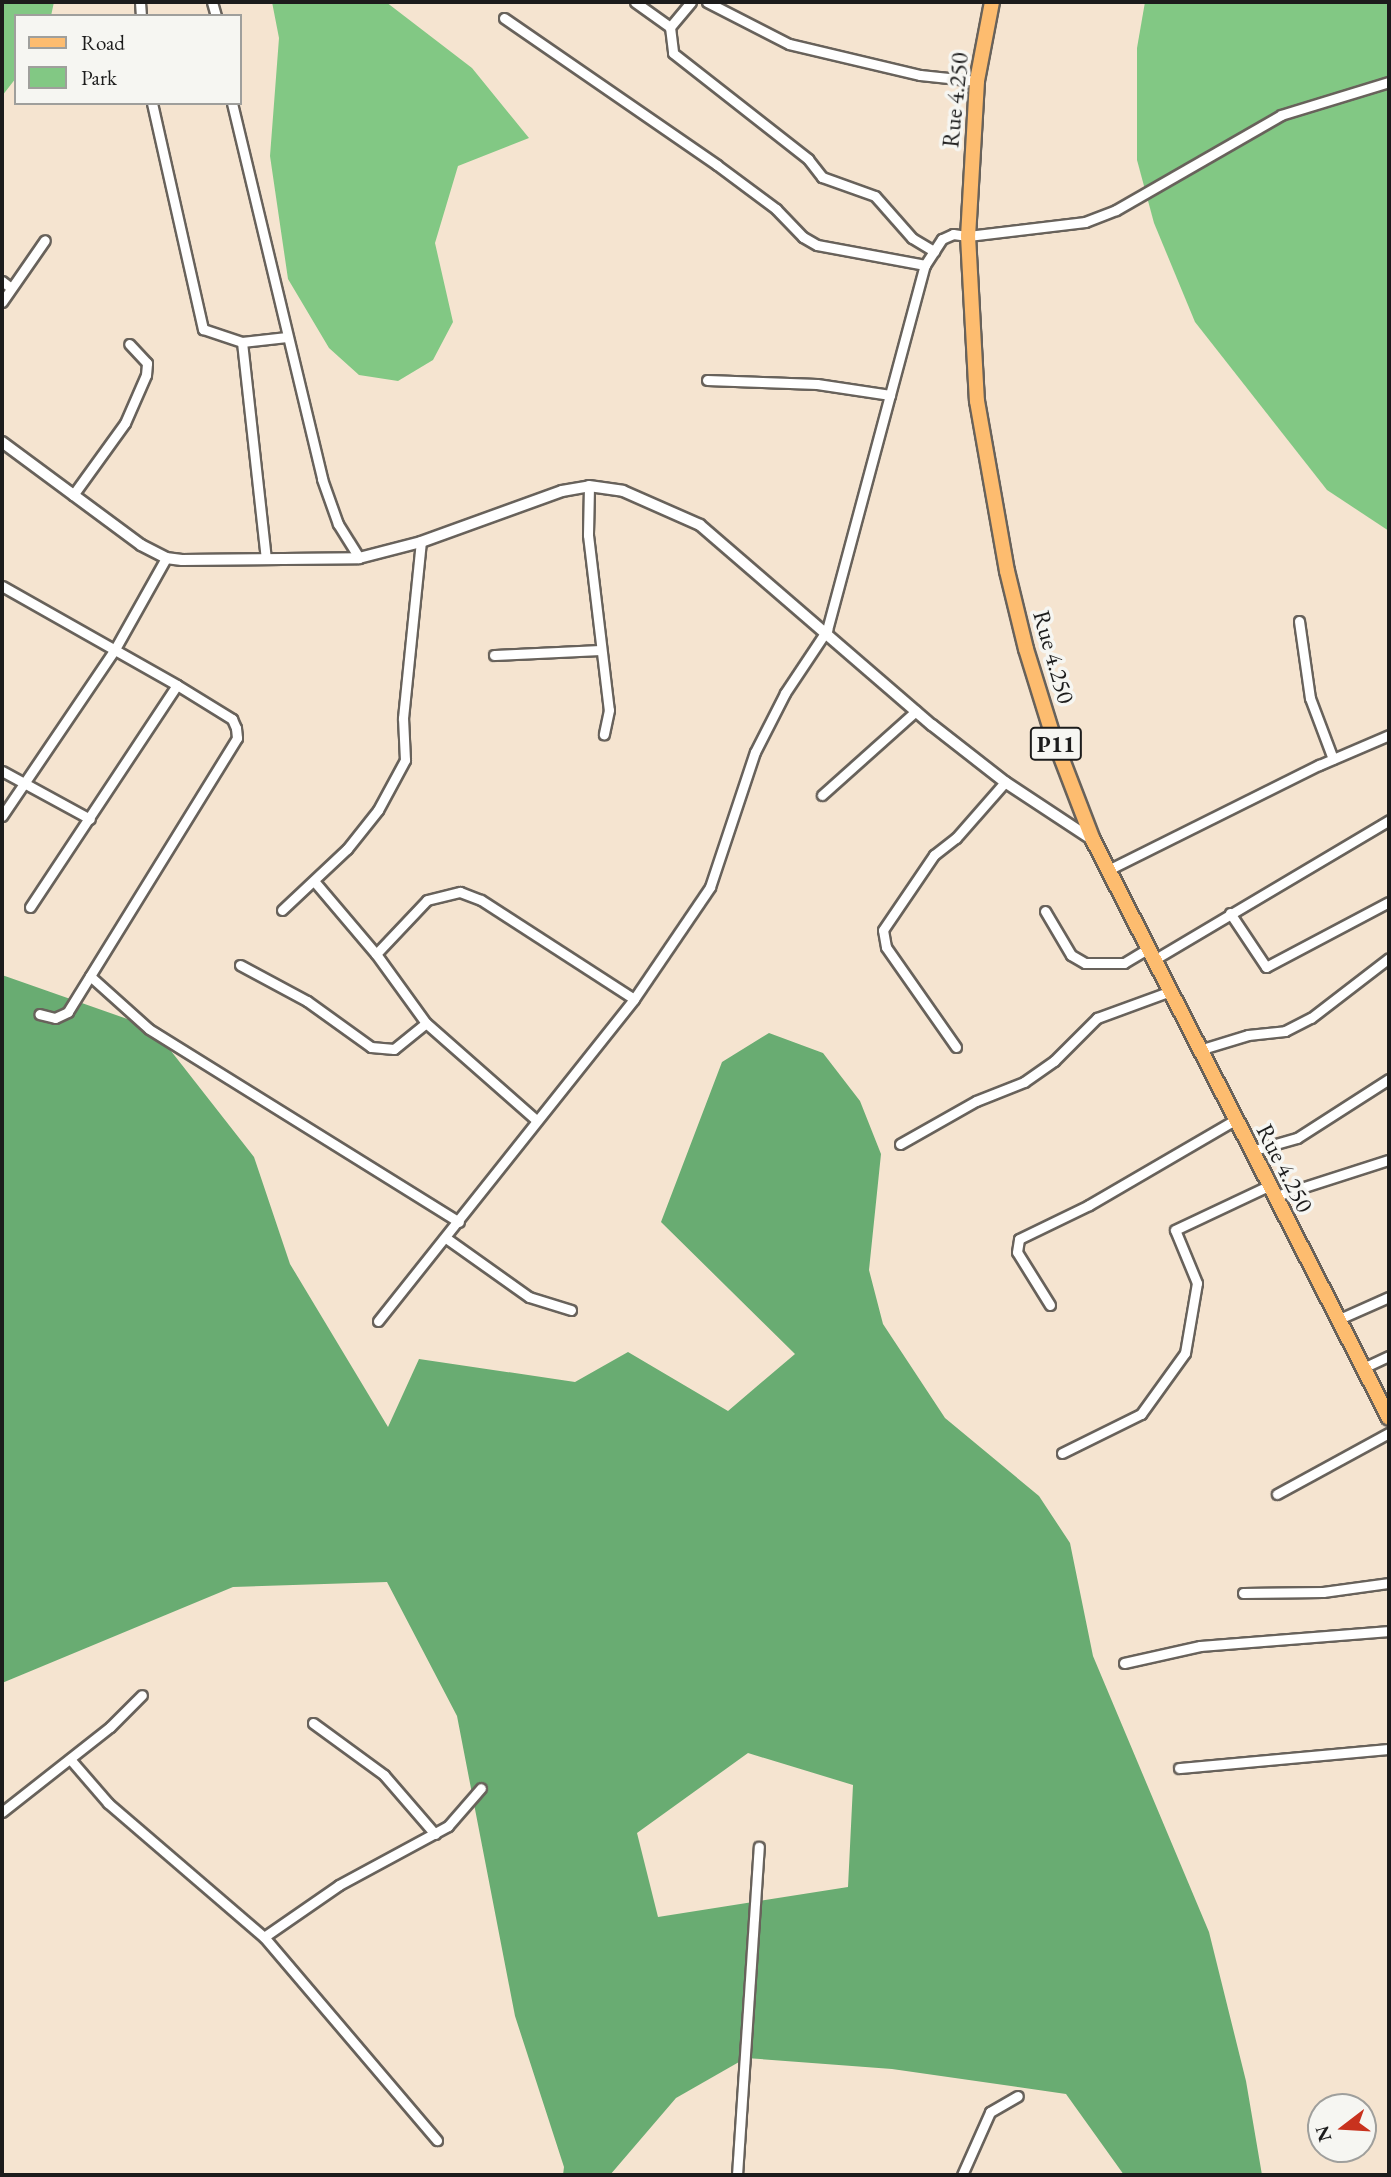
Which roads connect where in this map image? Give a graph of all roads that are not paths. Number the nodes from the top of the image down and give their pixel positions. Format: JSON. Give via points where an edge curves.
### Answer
{"nodes":[{"id":1,"x":635,"y":2,"type":"edge"},
{"id":2,"x":691,"y":2,"type":"edge"},
{"id":3,"x":707,"y":2,"type":"edge"},
{"id":4,"x":992,"y":2,"type":"edge"},
{"id":5,"x":504,"y":18,"type":"dead end"},
{"id":6,"x":670,"y":27,"type":"junction"},
{"id":7,"x":977,"y":81,"type":"junction"},
{"id":8,"x":1389,"y":82,"type":"edge"},
{"id":9,"x":152,"y":105,"type":"edge"},
{"id":10,"x":232,"y":105,"type":"edge"},
{"id":11,"x":968,"y":236,"type":"junction"},
{"id":12,"x":45,"y":240,"type":"dead end"},
{"id":13,"x":934,"y":251,"type":"junction"},
{"id":14,"x":925,"y":265,"type":"junction"},
{"id":15,"x":2,"y":281,"type":"edge"},
{"id":16,"x":11,"y":288,"type":"junction"},
{"id":17,"x":2,"y":302,"type":"edge"},
{"id":18,"x":287,"y":337,"type":"junction"},
{"id":19,"x":242,"y":342,"type":"junction"},
{"id":20,"x":129,"y":344,"type":"dead end"},
{"id":21,"x":707,"y":380,"type":"dead end"},
{"id":22,"x":890,"y":396,"type":"junction"},
{"id":23,"x":2,"y":442,"type":"edge"},
{"id":24,"x":589,"y":486,"type":"junction"},
{"id":25,"x":74,"y":495,"type":"junction"},
{"id":26,"x":421,"y":542,"type":"junction"},
{"id":27,"x":166,"y":558,"type":"junction"},
{"id":28,"x":359,"y":558,"type":"junction"},
{"id":29,"x":266,"y":559,"type":"junction"},
{"id":30,"x":2,"y":586,"type":"edge"},
{"id":31,"x":1299,"y":621,"type":"dead end"},
{"id":32,"x":827,"y":630,"type":"junction"},
{"id":33,"x":115,"y":649,"type":"junction"},
{"id":34,"x":601,"y":650,"type":"junction"},
{"id":35,"x":494,"y":655,"type":"dead end"},
{"id":36,"x":177,"y":685,"type":"junction"},
{"id":37,"x":916,"y":711,"type":"junction"},
{"id":38,"x":604,"y":734,"type":"dead end"},
{"id":39,"x":1389,"y":735,"type":"edge"},
{"id":40,"x":1333,"y":759,"type":"junction"},
{"id":41,"x":2,"y":771,"type":"edge"},
{"id":42,"x":1005,"y":782,"type":"junction"},
{"id":43,"x":23,"y":786,"type":"junction"},
{"id":44,"x":822,"y":795,"type":"dead end"},
{"id":45,"x":2,"y":816,"type":"edge"},
{"id":46,"x":90,"y":819,"type":"junction"},
{"id":47,"x":1389,"y":820,"type":"edge"},
{"id":48,"x":1093,"y":840,"type":"junction"},
{"id":49,"x":1108,"y":870,"type":"junction"},
{"id":50,"x":314,"y":881,"type":"junction"},
{"id":51,"x":1389,"y":902,"type":"edge"},
{"id":52,"x":30,"y":907,"type":"dead end"},
{"id":53,"x":282,"y":910,"type":"dead end"},
{"id":54,"x":1045,"y":911,"type":"dead end"},
{"id":55,"x":1230,"y":913,"type":"junction"},
{"id":56,"x":376,"y":954,"type":"junction"},
{"id":57,"x":1149,"y":956,"type":"junction"},
{"id":58,"x":1389,"y":958,"type":"edge"},
{"id":59,"x":240,"y":965,"type":"dead end"},
{"id":60,"x":90,"y":976,"type":"junction"},
{"id":61,"x":1168,"y":992,"type":"junction"},
{"id":62,"x":634,"y":999,"type":"junction"},
{"id":63,"x":39,"y":1014,"type":"dead end"},
{"id":64,"x":426,"y":1023,"type":"junction"},
{"id":65,"x":956,"y":1047,"type":"dead end"},
{"id":66,"x":1199,"y":1050,"type":"junction"},
{"id":67,"x":1389,"y":1079,"type":"edge"},
{"id":68,"x":536,"y":1120,"type":"junction"},
{"id":69,"x":1235,"y":1120,"type":"junction"},
{"id":70,"x":901,"y":1144,"type":"dead end"},
{"id":71,"x":1251,"y":1151,"type":"junction"},
{"id":72,"x":1388,"y":1160,"type":"edge"},
{"id":73,"x":1271,"y":1192,"type":"junction"},
{"id":74,"x":459,"y":1222,"type":"junction"},
{"id":75,"x":446,"y":1238,"type":"junction"},
{"id":76,"x":1389,"y":1297,"type":"edge"},
{"id":77,"x":1050,"y":1305,"type":"dead end"},
{"id":78,"x":571,"y":1310,"type":"dead end"},
{"id":79,"x":1337,"y":1320,"type":"junction"},
{"id":80,"x":378,"y":1321,"type":"dead end"},
{"id":81,"x":1389,"y":1356,"type":"edge"},
{"id":82,"x":1363,"y":1368,"type":"junction"},
{"id":83,"x":1389,"y":1418,"type":"edge"},
{"id":84,"x":1389,"y":1433,"type":"edge"},
{"id":85,"x":1062,"y":1453,"type":"dead end"},
{"id":86,"x":1277,"y":1494,"type":"dead end"},
{"id":87,"x":1389,"y":1583,"type":"edge"},
{"id":88,"x":1243,"y":1593,"type":"dead end"},
{"id":89,"x":1389,"y":1631,"type":"edge"},
{"id":90,"x":1124,"y":1663,"type":"dead end"},
{"id":91,"x":142,"y":1695,"type":"dead end"},
{"id":92,"x":313,"y":1723,"type":"dead end"},
{"id":93,"x":1389,"y":1749,"type":"edge"},
{"id":94,"x":70,"y":1759,"type":"junction"},
{"id":95,"x":1179,"y":1768,"type":"dead end"},
{"id":96,"x":481,"y":1788,"type":"dead end"},
{"id":97,"x":2,"y":1812,"type":"edge"},
{"id":98,"x":435,"y":1834,"type":"junction"},
{"id":99,"x":759,"y":1847,"type":"dead end"},
{"id":100,"x":264,"y":1937,"type":"junction"},
{"id":101,"x":1018,"y":2096,"type":"dead end"},
{"id":102,"x":437,"y":2140,"type":"dead end"},
{"id":103,"x":737,"y":2175,"type":"edge"},
{"id":104,"x":962,"y":2175,"type":"edge"}],
"edges":[{"from":1,"to":6,"type":"street"},
{"from":2,"to":6,"type":"street"},
{"from":3,"to":7,"type":"street","via":[[789,44],[920,75]]},
{"from":4,"to":7,"type":"main road","name":"Rue 4.250","number":"P11"},
{"from":5,"to":14,"type":"street","via":[[717,165],[776,209],[803,237],[817,245]]},
{"from":6,"to":13,"type":"street","via":[[673,53],[808,159],[822,177],[875,196],[912,238]]},
{"from":7,"to":11,"type":"main road","name":"Rue 4.250","number":"P11"},
{"from":8,"to":11,"type":"street","via":[[1281,115],[1116,210],[1084,222]]},
{"from":9,"to":19,"type":"street","via":[[198,317],[214,336]]},
{"from":10,"to":18,"type":"street"},
{"from":11,"to":13,"type":"street","via":[[953,234]]},
{"from":11,"to":48,"type":"main road","name":"Rue 4.250","number":"P11","via":[[977,401],[1007,571],[1053,736]]},
{"from":12,"to":16,"type":"street"},
{"from":13,"to":14,"type":"street"},
{"from":14,"to":22,"type":"street"},
{"from":15,"to":16,"type":"street"},
{"from":16,"to":17,"type":"street"},
{"from":18,"to":19,"type":"street"},
{"from":18,"to":28,"type":"street","via":[[322,479],[338,524]]},
{"from":19,"to":29,"type":"street"},
{"from":20,"to":25,"type":"street","via":[[147,363],[146,375],[125,424]]},
{"from":21,"to":22,"type":"street","via":[[817,384]]},
{"from":22,"to":32,"type":"street"},
{"from":23,"to":25,"type":"street"},
{"from":24,"to":26,"type":"street"},
{"from":24,"to":32,"type":"street","via":[[623,491],[700,525]]},
{"from":24,"to":34,"type":"street","via":[[588,535]]},
{"from":25,"to":27,"type":"street"},
{"from":26,"to":28,"type":"street"},
{"from":26,"to":50,"type":"street","via":[[403,718],[405,760],[378,810]]},
{"from":27,"to":29,"type":"street"},
{"from":27,"to":33,"type":"street"},
{"from":28,"to":29,"type":"street"},
{"from":30,"to":33,"type":"street"},
{"from":31,"to":40,"type":"street","via":[[1310,698]]},
{"from":32,"to":37,"type":"street"},
{"from":32,"to":62,"type":"street","via":[[785,693],[755,752],[710,887]]},
{"from":33,"to":36,"type":"street"},
{"from":33,"to":43,"type":"street"},
{"from":34,"to":35,"type":"street"},
{"from":34,"to":38,"type":"street","via":[[609,710]]},
{"from":36,"to":46,"type":"street"},
{"from":36,"to":60,"type":"street","via":[[232,719],[237,738]]},
{"from":37,"to":42,"type":"street"},
{"from":37,"to":44,"type":"street"},
{"from":39,"to":40,"type":"street"},
{"from":40,"to":49,"type":"street"},
{"from":41,"to":43,"type":"street"},
{"from":42,"to":48,"type":"street"},
{"from":42,"to":65,"type":"street","via":[[956,838],[934,855],[887,921],[882,937]]},
{"from":43,"to":45,"type":"street"},
{"from":43,"to":46,"type":"street"},
{"from":46,"to":52,"type":"street"},
{"from":47,"to":55,"type":"street"},
{"from":48,"to":49,"type":"main road","name":"Rue 4.250","number":"P11"},
{"from":49,"to":57,"type":"main road","name":"Rue 4.250","number":"P11"},
{"from":50,"to":53,"type":"street"},
{"from":50,"to":56,"type":"street"},
{"from":51,"to":55,"type":"street","via":[[1266,968]]},
{"from":54,"to":57,"type":"street","via":[[1071,955],[1085,963],[1124,963]]},
{"from":55,"to":57,"type":"street"},
{"from":56,"to":62,"type":"street","via":[[428,901],[460,892],[481,900]]},
{"from":56,"to":64,"type":"street"},
{"from":57,"to":61,"type":"main road","name":"Rue 4.250","number":"P11"},
{"from":58,"to":66,"type":"street","via":[[1311,1018],[1284,1031],[1248,1035]]},
{"from":59,"to":64,"type":"street","via":[[307,1001],[371,1047],[394,1049]]},
{"from":60,"to":63,"type":"street","via":[[63,1017]]},
{"from":60,"to":74,"type":"street","via":[[149,1029]]},
{"from":61,"to":66,"type":"main road","name":"Rue 4.250","number":"P11"},
{"from":61,"to":70,"type":"street","via":[[1097,1018],[1054,1061],[1024,1082],[976,1101]]},
{"from":62,"to":68,"type":"street"},
{"from":64,"to":68,"type":"street"},
{"from":66,"to":69,"type":"main road","name":"Rue 4.250","number":"P11"},
{"from":67,"to":71,"type":"street","via":[[1297,1138]]},
{"from":68,"to":74,"type":"street"},
{"from":69,"to":71,"type":"main road","name":"Rue 4.250","number":"P11"},
{"from":69,"to":77,"type":"street","via":[[1089,1205],[1019,1239],[1017,1252]]},
{"from":71,"to":73,"type":"main road","name":"Rue 4.250","number":"P11"},
{"from":72,"to":73,"type":"street"},
{"from":73,"to":79,"type":"main road","name":"Rue 4.250","number":"P11"},
{"from":73,"to":85,"type":"street","via":[[1175,1230],[1197,1283],[1185,1353],[1141,1414]]},
{"from":74,"to":75,"type":"street"},
{"from":75,"to":78,"type":"street","via":[[529,1297]]},
{"from":75,"to":80,"type":"street"},
{"from":76,"to":79,"type":"street"},
{"from":79,"to":82,"type":"main road","name":"Rue 4.250","number":"P11"},
{"from":81,"to":82,"type":"street"},
{"from":82,"to":83,"type":"main road","name":"Rue 4.250","number":"P11"},
{"from":84,"to":86,"type":"street"},
{"from":87,"to":88,"type":"street","via":[[1323,1592]]},
{"from":89,"to":90,"type":"street","via":[[1200,1646]]},
{"from":91,"to":94,"type":"street"},
{"from":92,"to":98,"type":"street","via":[[384,1775]]},
{"from":93,"to":95,"type":"street"},
{"from":94,"to":97,"type":"street"},
{"from":94,"to":100,"type":"street","via":[[108,1804]]},
{"from":96,"to":98,"type":"street"},
{"from":98,"to":100,"type":"street","via":[[348,1879]]},
{"from":99,"to":103,"type":"street"},
{"from":100,"to":102,"type":"street"},
{"from":101,"to":104,"type":"street","via":[[990,2112]]}]}
